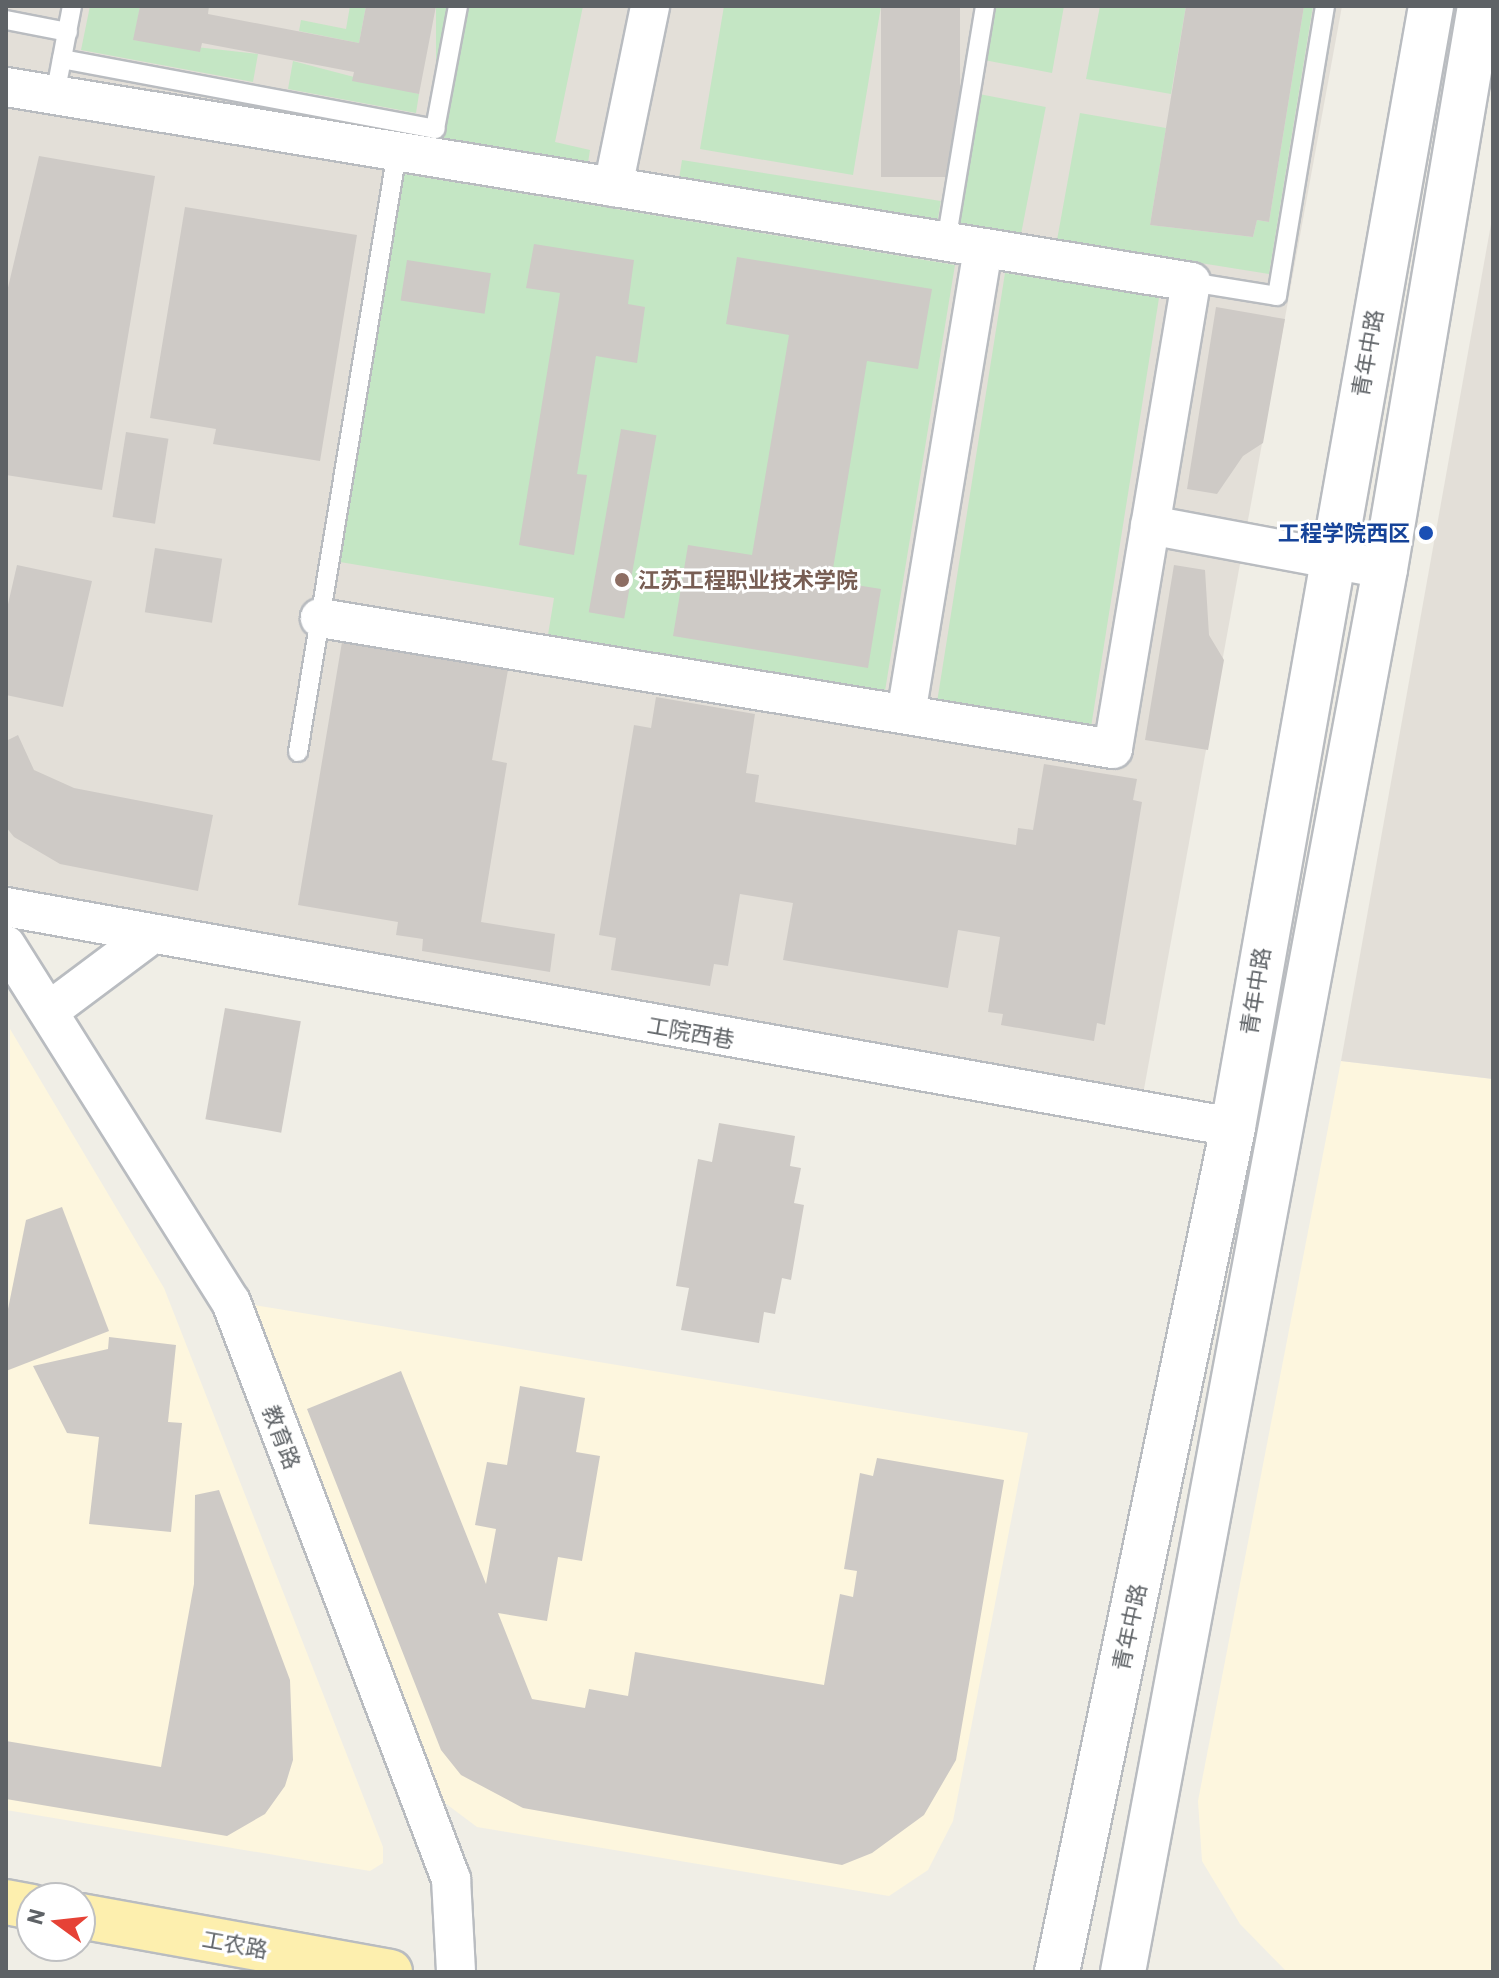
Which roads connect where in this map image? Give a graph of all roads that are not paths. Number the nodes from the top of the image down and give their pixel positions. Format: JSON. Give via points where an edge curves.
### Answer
{"nodes":[{"id":1,"x":72,"y":6,"type":"edge"},
{"id":2,"x":458,"y":6,"type":"edge"},
{"id":3,"x":650,"y":6,"type":"edge"},
{"id":4,"x":985,"y":6,"type":"edge"},
{"id":5,"x":1325,"y":6,"type":"edge"},
{"id":6,"x":1431,"y":6,"type":"edge"},
{"id":7,"x":1480,"y":6,"type":"edge"},
{"id":8,"x":6,"y":20,"type":"edge"},
{"id":9,"x":68,"y":32,"type":"junction"},
{"id":10,"x":59,"y":77,"type":"junction"},
{"id":11,"x":6,"y":87,"type":"edge"},
{"id":12,"x":397,"y":152,"type":"junction"},
{"id":13,"x":613,"y":187,"type":"junction"},
{"id":14,"x":964,"y":245,"type":"junction"},
{"id":15,"x":1191,"y":282,"type":"junction"},
{"id":16,"x":1150,"y":525,"type":"junction"},
{"id":17,"x":1329,"y":558,"type":"junction"},
{"id":18,"x":1385,"y":569,"type":"junction"},
{"id":19,"x":320,"y":618,"type":"junction"},
{"id":20,"x":906,"y":714,"type":"junction"},
{"id":21,"x":298,"y":752,"type":"dead end"},
{"id":22,"x":6,"y":907,"type":"edge"},
{"id":23,"x":148,"y":937,"type":"junction"},
{"id":24,"x":6,"y":945,"type":"edge"},
{"id":25,"x":49,"y":1011,"type":"junction"},
{"id":26,"x":1233,"y":1127,"type":"junction"},
{"id":27,"x":96,"y":1919,"type":"edge"},
{"id":28,"x":390,"y":1972,"type":"edge"},
{"id":29,"x":456,"y":1972,"type":"edge"},
{"id":30,"x":1057,"y":1972,"type":"edge"},
{"id":31,"x":1123,"y":1972,"type":"edge"}],
"edges":[{"from":1,"to":9,"type":"lane"},
{"from":2,"to":10,"type":"lane","via":[[435,129]]},
{"from":3,"to":13,"type":"street"},
{"from":4,"to":14,"type":"lane"},
{"from":5,"to":15,"type":"lane","via":[[1277,296]]},
{"from":6,"to":17,"type":"main road","name":"青年中路"},
{"from":7,"to":18,"type":"main road"},
{"from":8,"to":9,"type":"lane"},
{"from":9,"to":10,"type":"lane"},
{"from":10,"to":11,"type":"street"},
{"from":10,"to":12,"type":"street"},
{"from":12,"to":13,"type":"street"},
{"from":12,"to":19,"type":"lane"},
{"from":13,"to":14,"type":"street"},
{"from":14,"to":15,"type":"street"},
{"from":14,"to":20,"type":"street"},
{"from":15,"to":16,"type":"street"},
{"from":16,"to":17,"type":"street"},
{"from":16,"to":20,"type":"street","via":[[1113,749]]},
{"from":17,"to":18,"type":"street"},
{"from":17,"to":26,"type":"main road","name":"青年中路"},
{"from":18,"to":31,"type":"main road"},
{"from":19,"to":20,"type":"street"},
{"from":19,"to":21,"type":"lane"},
{"from":22,"to":23,"type":"street","name":"工院西巷"},
{"from":23,"to":25,"type":"street"},
{"from":23,"to":26,"type":"street","name":"工院西巷"},
{"from":24,"to":25,"type":"street","name":"教育路"},
{"from":25,"to":29,"type":"street","name":"教育路","via":[[231,1302],[451,1879]]},
{"from":26,"to":30,"type":"main road","name":"青年中路"},
{"from":27,"to":28,"type":"main road","name":"工农路"}]}
